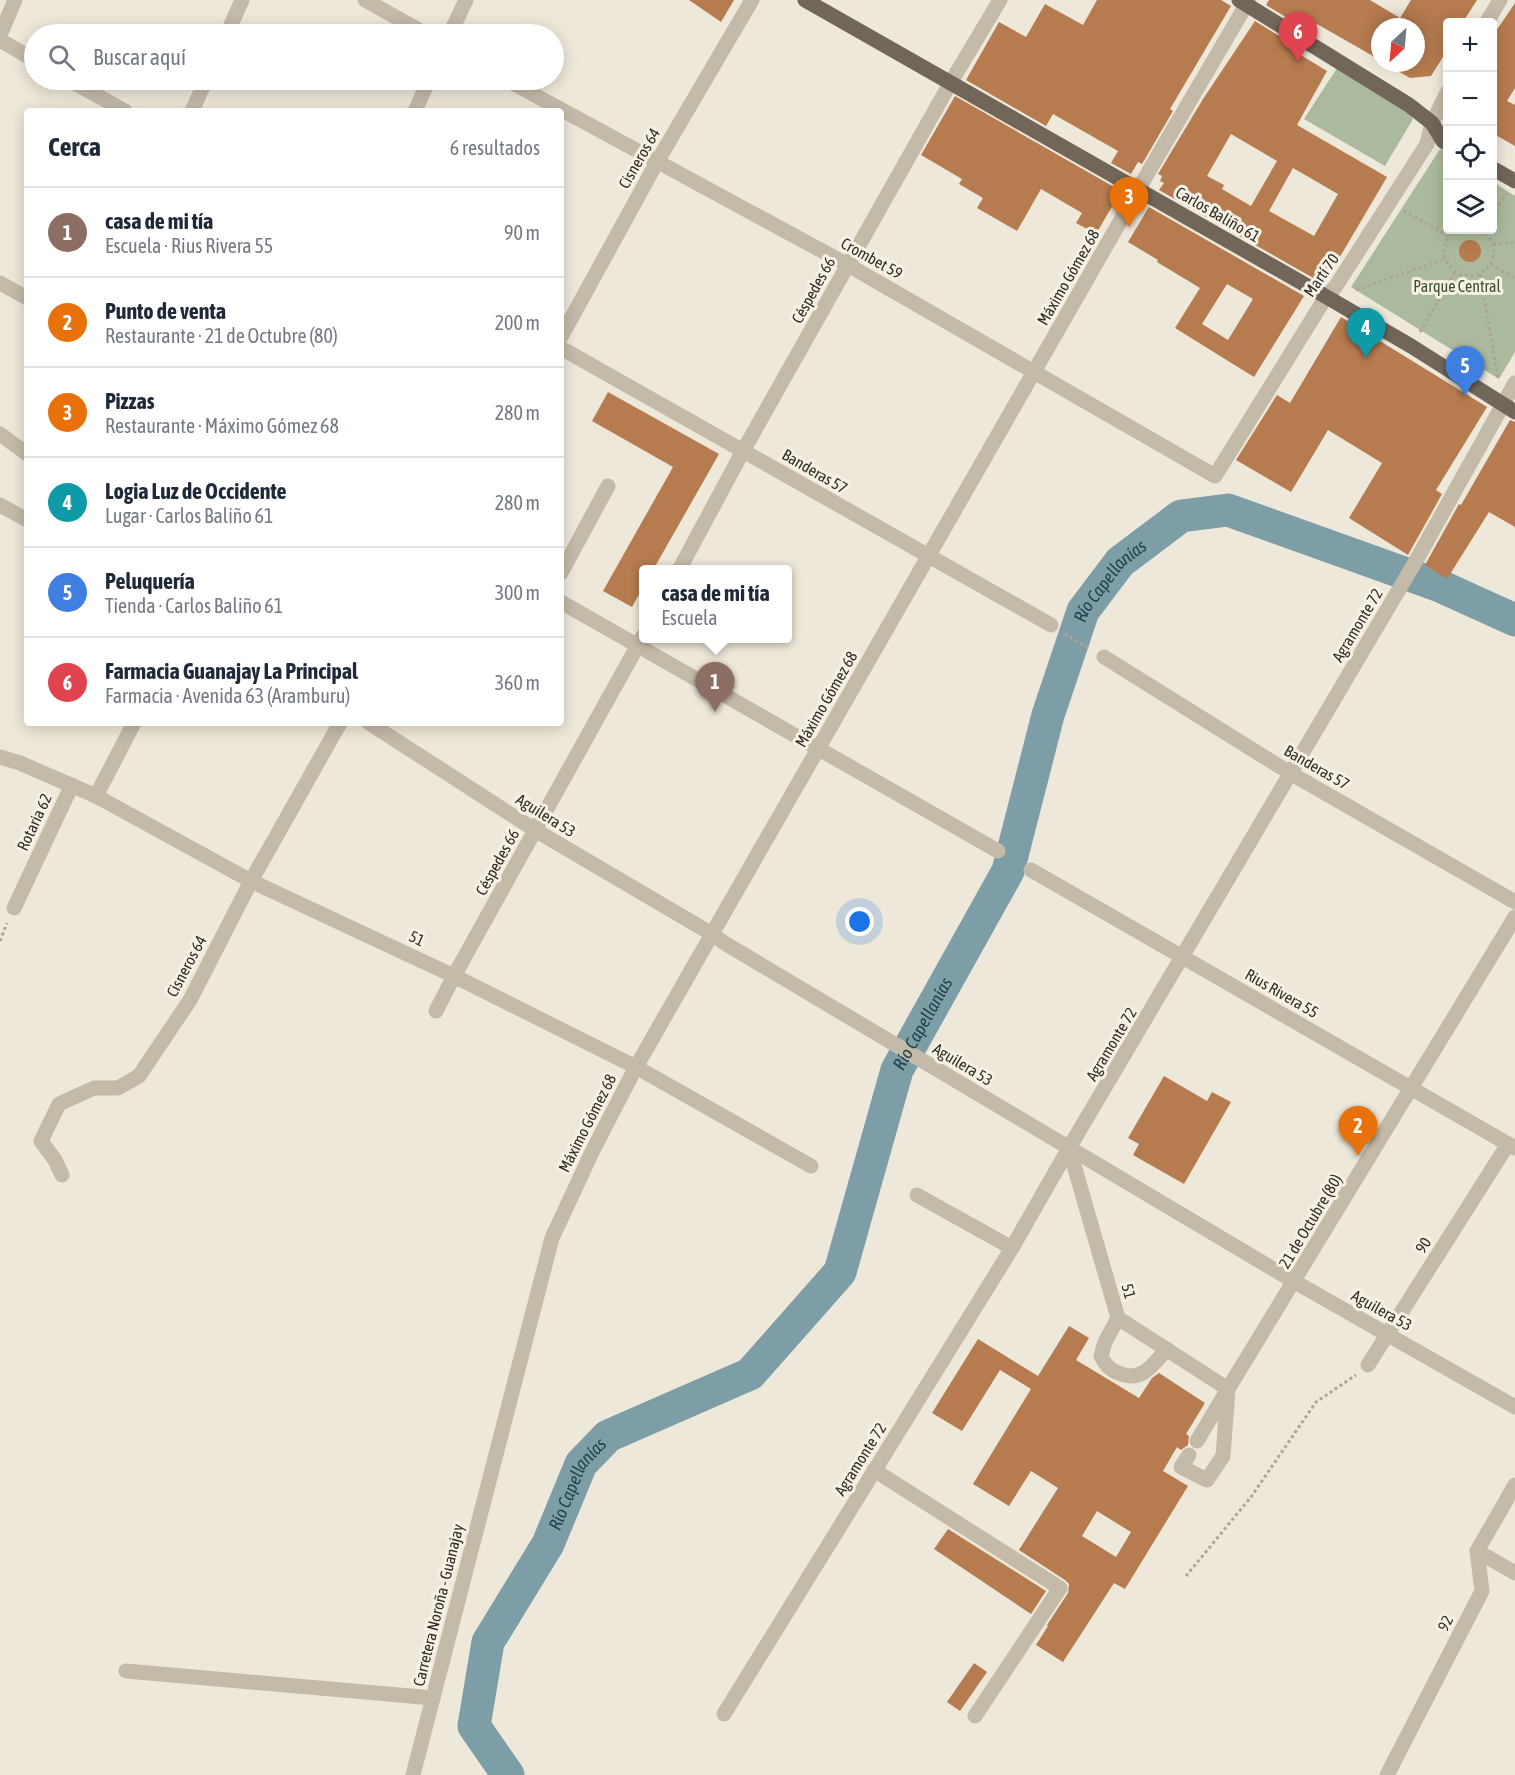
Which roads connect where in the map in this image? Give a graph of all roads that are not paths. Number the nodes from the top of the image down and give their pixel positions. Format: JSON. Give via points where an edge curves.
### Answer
{"nodes":[{"id":1,"x":15,"y":0,"type":"edge"},
{"id":2,"x":242,"y":0,"type":"edge"},
{"id":3,"x":364,"y":0,"type":"edge"},
{"id":4,"x":466,"y":0,"type":"edge"},
{"id":5,"x":752,"y":0,"type":"edge"},
{"id":6,"x":805,"y":0,"type":"edge"},
{"id":7,"x":1000,"y":0,"type":"edge"},
{"id":8,"x":1500,"y":0,"type":"edge"},
{"id":9,"x":1245,"y":2,"type":"edge"},
{"id":10,"x":1489,"y":18,"type":"edge"},
{"id":11,"x":231,"y":24,"type":"edge"},
{"id":12,"x":408,"y":24,"type":"edge"},
{"id":13,"x":455,"y":24,"type":"edge"},
{"id":14,"x":0,"y":35,"type":"edge"},
{"id":15,"x":0,"y":40,"type":"edge"},
{"id":16,"x":24,"y":54,"type":"edge"},
{"id":17,"x":951,"y":82,"type":"junction"},
{"id":18,"x":87,"y":90,"type":"edge"},
{"id":19,"x":201,"y":90,"type":"edge"},
{"id":20,"x":424,"y":90,"type":"edge"},
{"id":21,"x":525,"y":90,"type":"edge"},
{"id":22,"x":1443,"y":101,"type":"edge"},
{"id":23,"x":120,"y":108,"type":"edge"},
{"id":24,"x":193,"y":108,"type":"edge"},
{"id":25,"x":416,"y":108,"type":"edge"},
{"id":26,"x":558,"y":108,"type":"edge"},
{"id":27,"x":564,"y":111,"type":"edge"},
{"id":28,"x":1432,"y":123,"type":"junction"},
{"id":29,"x":1443,"y":141,"type":"edge"},
{"id":30,"x":657,"y":162,"type":"junction"},
{"id":31,"x":1497,"y":173,"type":"edge"},
{"id":32,"x":1511,"y":186,"type":"edge"},
{"id":33,"x":1139,"y":189,"type":"junction"},
{"id":34,"x":848,"y":265,"type":"junction"},
{"id":35,"x":0,"y":283,"type":"edge"},
{"id":36,"x":24,"y":296,"type":"edge"},
{"id":37,"x":1325,"y":298,"type":"junction"},
{"id":38,"x":564,"y":331,"type":"edge"},
{"id":39,"x":564,"y":350,"type":"edge"},
{"id":40,"x":1035,"y":372,"type":"junction"},
{"id":41,"x":1510,"y":399,"type":"edge"},
{"id":42,"x":0,"y":434,"type":"edge"},
{"id":43,"x":743,"y":451,"type":"junction"},
{"id":44,"x":24,"y":452,"type":"edge"},
{"id":45,"x":1215,"y":476,"type":"joint"},
{"id":46,"x":608,"y":486,"type":"dead end"},
{"id":47,"x":0,"y":505,"type":"edge"},
{"id":48,"x":24,"y":518,"type":"edge"},
{"id":49,"x":929,"y":556,"type":"junction"},
{"id":50,"x":682,"y":565,"type":"edge"},
{"id":51,"x":564,"y":567,"type":"edge"},
{"id":52,"x":564,"y":603,"type":"edge"},
{"id":53,"x":1051,"y":625,"type":"road end"},
{"id":54,"x":639,"y":641,"type":"edge"},
{"id":55,"x":639,"y":643,"type":"edge"},
{"id":56,"x":643,"y":643,"type":"edge"},
{"id":57,"x":1104,"y":657,"type":"road end"},
{"id":58,"x":132,"y":726,"type":"edge"},
{"id":59,"x":338,"y":726,"type":"edge"},
{"id":60,"x":374,"y":726,"type":"edge"},
{"id":61,"x":818,"y":749,"type":"junction"},
{"id":62,"x":0,"y":757,"type":"edge"},
{"id":63,"x":1290,"y":773,"type":"junction"},
{"id":64,"x":72,"y":785,"type":"junction"},
{"id":65,"x":96,"y":796,"type":"junction"},
{"id":66,"x":535,"y":830,"type":"junction"},
{"id":67,"x":998,"y":851,"type":"dead end"},
{"id":68,"x":1031,"y":870,"type":"dead end"},
{"id":69,"x":251,"y":881,"type":"junction"},
{"id":70,"x":1515,"y":902,"type":"edge"},
{"id":71,"x":14,"y":908,"type":"dead end"},
{"id":72,"x":1515,"y":917,"type":"edge"},
{"id":73,"x":712,"y":934,"type":"junction"},
{"id":74,"x":1183,"y":957,"type":"junction"},
{"id":75,"x":454,"y":975,"type":"junction"},
{"id":76,"x":436,"y":1011,"type":"dead end"},
{"id":77,"x":636,"y":1067,"type":"junction"},
{"id":78,"x":1412,"y":1088,"type":"junction"},
{"id":79,"x":1512,"y":1146,"type":"edge"},
{"id":80,"x":1069,"y":1148,"type":"junction"},
{"id":81,"x":811,"y":1166,"type":"dead end"},
{"id":82,"x":62,"y":1175,"type":"dead end"},
{"id":83,"x":917,"y":1195,"type":"dead end"},
{"id":84,"x":1012,"y":1248,"type":"junction"},
{"id":85,"x":1294,"y":1282,"type":"junction"},
{"id":86,"x":1118,"y":1318,"type":"junction"},
{"id":87,"x":1388,"y":1334,"type":"junction"},
{"id":88,"x":1167,"y":1350,"type":"junction"},
{"id":89,"x":1368,"y":1365,"type":"road end"},
{"id":90,"x":1228,"y":1389,"type":"junction"},
{"id":91,"x":1515,"y":1407,"type":"edge"},
{"id":92,"x":1197,"y":1441,"type":"dead end"},
{"id":93,"x":498,"y":1444,"type":"joint"},
{"id":94,"x":1189,"y":1455,"type":"dead end"},
{"id":95,"x":874,"y":1470,"type":"junction"},
{"id":96,"x":1515,"y":1485,"type":"edge"},
{"id":97,"x":1478,"y":1551,"type":"junction"},
{"id":98,"x":1515,"y":1573,"type":"edge"},
{"id":99,"x":126,"y":1671,"type":"dead end"},
{"id":100,"x":433,"y":1698,"type":"junction"},
{"id":101,"x":724,"y":1714,"type":"dead end"},
{"id":102,"x":975,"y":1716,"type":"dead end"},
{"id":103,"x":413,"y":1775,"type":"edge"},
{"id":104,"x":1387,"y":1775,"type":"edge"}],
"edges":[{"from":1,"to":14,"type":"street"},
{"from":2,"to":11,"type":"street"},
{"from":3,"to":12,"type":"street"},
{"from":4,"to":13,"type":"street"},
{"from":5,"to":30,"type":"street","name":"Cisneros 64"},
{"from":6,"to":17,"type":"main road","name":"Carlos Baliño 61"},
{"from":7,"to":17,"type":"street","name":"Céspedes 66"},
{"from":8,"to":10,"type":"street"},
{"from":9,"to":28,"type":"main road"},
{"from":9,"to":33,"type":"street","name":"Máximo Gómez 68"},
{"from":15,"to":16,"type":"street"},
{"from":17,"to":33,"type":"main road","name":"Carlos Baliño 61"},
{"from":17,"to":34,"type":"street","name":"Céspedes 66"},
{"from":18,"to":23,"type":"street"},
{"from":19,"to":24,"type":"street"},
{"from":20,"to":25,"type":"street"},
{"from":21,"to":26,"type":"street","name":"Crombet 59"},
{"from":22,"to":28,"type":"street","name":"Martí 70"},
{"from":27,"to":30,"type":"street","name":"Crombet 59"},
{"from":28,"to":29,"type":"main road"},
{"from":28,"to":37,"type":"street","name":"Martí 70","via":[[1427,144]]},
{"from":30,"to":34,"type":"street","name":"Crombet 59"},
{"from":30,"to":38,"type":"street","name":"Cisneros 64"},
{"from":31,"to":32,"type":"main road"},
{"from":33,"to":37,"type":"main road","name":"Carlos Baliño 61"},
{"from":33,"to":40,"type":"street","name":"Máximo Gómez 68"},
{"from":34,"to":40,"type":"street","name":"Crombet 59"},
{"from":34,"to":43,"type":"street","name":"Céspedes 66"},
{"from":35,"to":36,"type":"street"},
{"from":37,"to":41,"type":"main road","name":"Carlos Baliño 61"},
{"from":37,"to":45,"type":"street","name":"Martí 70"},
{"from":39,"to":43,"type":"street","name":"Banderas 57"},
{"from":40,"to":45,"type":"street","name":"Crombet 59"},
{"from":40,"to":49,"type":"street","name":"Máximo Gómez 68"},
{"from":41,"to":63,"type":"street","name":"Agramonte 72"},
{"from":42,"to":44,"type":"street"},
{"from":43,"to":49,"type":"street","name":"Banderas 57"},
{"from":43,"to":50,"type":"street","name":"Céspedes 66"},
{"from":46,"to":51,"type":"street"},
{"from":47,"to":48,"type":"street"},
{"from":49,"to":53,"type":"street","name":"Banderas 57"},
{"from":49,"to":61,"type":"street","name":"Máximo Gómez 68"},
{"from":52,"to":54,"type":"street"},
{"from":55,"to":66,"type":"street","name":"Céspedes 66"},
{"from":56,"to":61,"type":"street"},
{"from":57,"to":63,"type":"street","name":"Banderas 57"},
{"from":58,"to":65,"type":"street"},
{"from":59,"to":69,"type":"street","name":"Cisneros 64"},
{"from":60,"to":66,"type":"street","name":"Aguilera 53"},
{"from":61,"to":67,"type":"street"},
{"from":61,"to":73,"type":"street","name":"Máximo Gómez 68"},
{"from":62,"to":64,"type":"street","name":"51"},
{"from":63,"to":70,"type":"street","name":"Banderas 57"},
{"from":63,"to":74,"type":"street","name":"Agramonte 72"},
{"from":64,"to":65,"type":"street","name":"51"},
{"from":64,"to":71,"type":"street","name":"Rotaria 62"},
{"from":65,"to":69,"type":"street","name":"51"},
{"from":66,"to":73,"type":"street","name":"Aguilera 53"},
{"from":66,"to":75,"type":"street","name":"Céspedes 66"},
{"from":68,"to":74,"type":"street","name":"Rius Rivera 55"},
{"from":69,"to":75,"type":"street","name":"51"},
{"from":69,"to":82,"type":"street","name":"Cisneros 64","via":[[190,1000],[140,1076],[118,1088],[94,1088],[59,1104],[41,1141]]},
{"from":72,"to":78,"type":"street","name":"21 de Octubre (80)"},
{"from":73,"to":77,"type":"street","name":"Máximo Gómez 68"},
{"from":73,"to":80,"type":"street","name":"Aguilera 53"},
{"from":74,"to":78,"type":"street","name":"Rius Rivera 55"},
{"from":74,"to":80,"type":"street","name":"Agramonte 72"},
{"from":75,"to":76,"type":"street","name":"Céspedes 66"},
{"from":75,"to":77,"type":"street","name":"51"},
{"from":77,"to":81,"type":"street","name":"51"},
{"from":77,"to":93,"type":"street","name":"Máximo Gómez 68","via":[[552,1238]]},
{"from":78,"to":79,"type":"street","name":"Rius Rivera 55"},
{"from":78,"to":85,"type":"street","name":"21 de Octubre (80)"},
{"from":79,"to":87,"type":"street","name":"90"},
{"from":80,"to":84,"type":"street","name":"Agramonte 72"},
{"from":80,"to":85,"type":"street","name":"Aguilera 53"},
{"from":80,"to":86,"type":"street","name":"51"},
{"from":83,"to":84,"type":"street"},
{"from":84,"to":95,"type":"street","name":"Agramonte 72"},
{"from":85,"to":87,"type":"street","name":"Aguilera 53"},
{"from":85,"to":90,"type":"street","name":"21 de Octubre (80)"},
{"from":86,"to":88,"type":"street","name":"51"},
{"from":86,"to":88,"type":"street","via":[[1101,1356],[1107,1367],[1129,1377],[1138,1376]]},
{"from":87,"to":89,"type":"street","name":"90"},
{"from":87,"to":91,"type":"street","name":"Aguilera 53"},
{"from":88,"to":90,"type":"street","name":"51"},
{"from":90,"to":92,"type":"street","name":"21 de Octubre (80)"},
{"from":90,"to":94,"type":"street","via":[[1223,1455],[1207,1480],[1181,1467]]},
{"from":93,"to":100,"type":"street","name":"Carretera Noroña - Guanajay"},
{"from":95,"to":101,"type":"street","name":"Agramonte 72"},
{"from":95,"to":102,"type":"street","via":[[1059,1588]]},
{"from":96,"to":97,"type":"street"},
{"from":97,"to":98,"type":"street"},
{"from":97,"to":104,"type":"street","name":"92","via":[[1482,1590]]},
{"from":99,"to":100,"type":"street"},
{"from":100,"to":103,"type":"street","name":"Carretera Noroña - Guanajay"}]}
